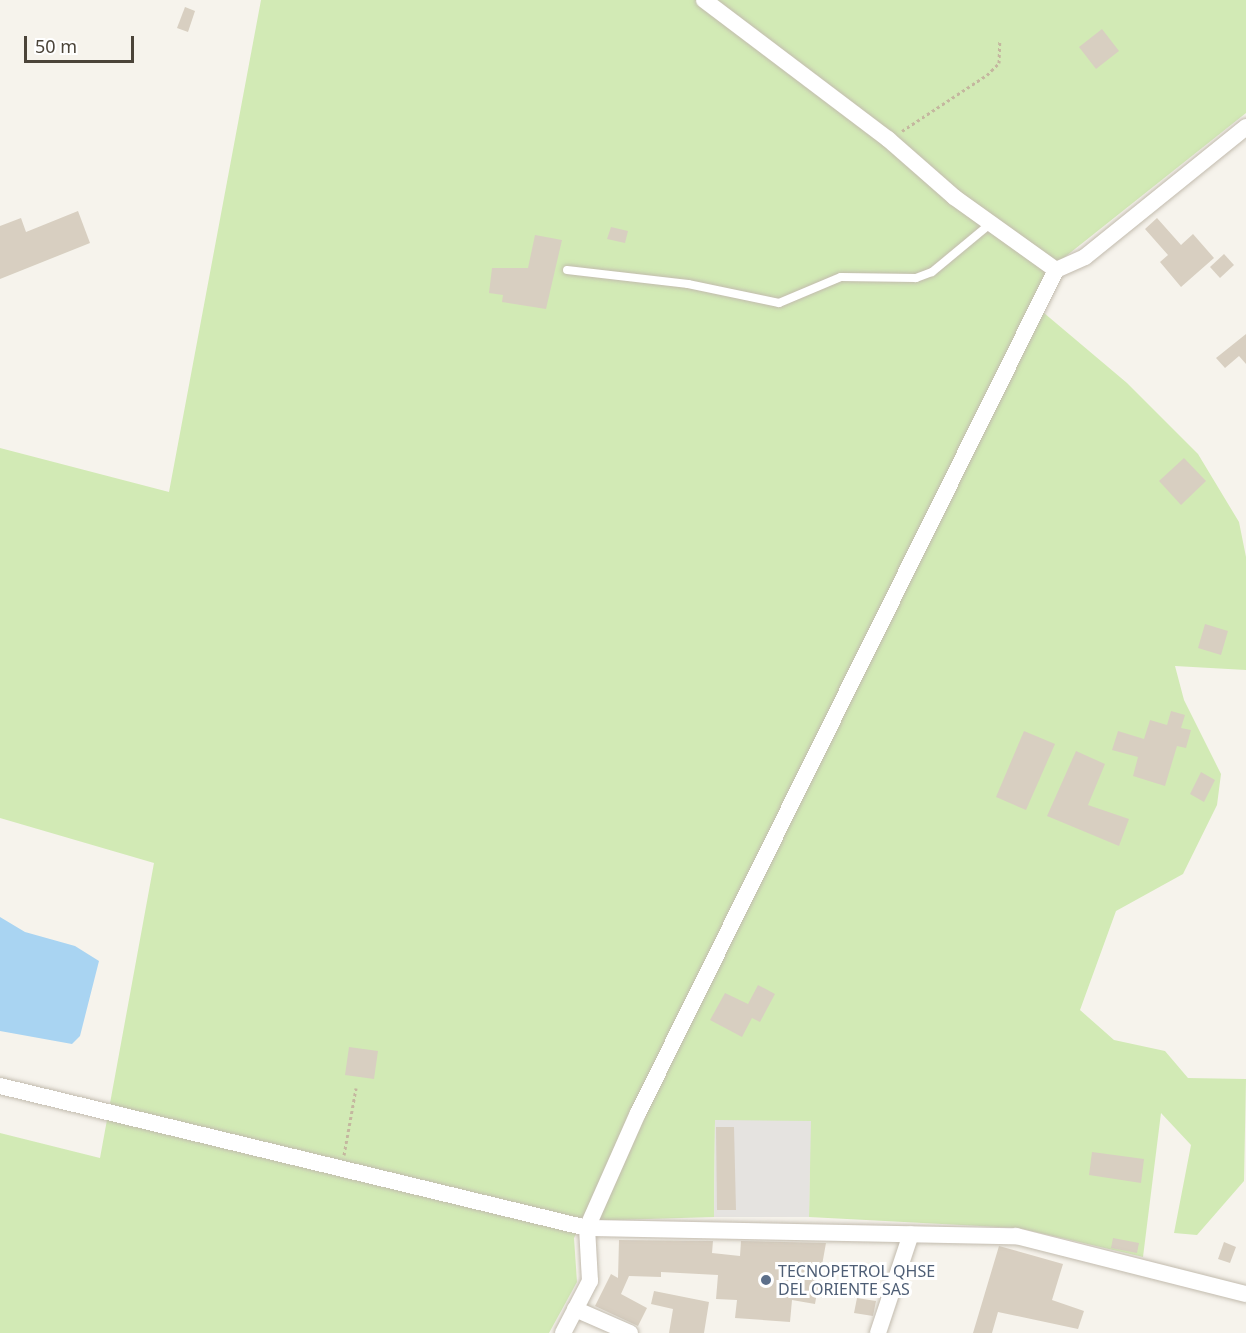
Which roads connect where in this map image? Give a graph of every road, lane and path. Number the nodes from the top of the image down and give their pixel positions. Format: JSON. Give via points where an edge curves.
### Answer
{"nodes":[{"id":1,"x":704,"y":0,"type":"edge"},
{"id":2,"x":1000,"y":40,"type":"dead end"},
{"id":3,"x":1246,"y":127,"type":"edge"},
{"id":4,"x":888,"y":140,"type":"junction"},
{"id":5,"x":990,"y":224,"type":"junction"},
{"id":6,"x":567,"y":270,"type":"dead end"},
{"id":7,"x":1056,"y":270,"type":"junction"},
{"id":8,"x":0,"y":1086,"type":"edge"},
{"id":9,"x":356,"y":1088,"type":"dead end"},
{"id":10,"x":342,"y":1168,"type":"junction"},
{"id":11,"x":587,"y":1228,"type":"junction"},
{"id":12,"x":911,"y":1234,"type":"junction"},
{"id":13,"x":1246,"y":1294,"type":"edge"},
{"id":14,"x":575,"y":1309,"type":"junction"},
{"id":15,"x":563,"y":1333,"type":"edge"},
{"id":16,"x":630,"y":1333,"type":"edge"},
{"id":17,"x":878,"y":1333,"type":"edge"}],
"edges":[{"from":1,"to":4,"type":"street"},
{"from":2,"to":4,"type":"path","via":[[999,63],[987,75]]},
{"from":3,"to":7,"type":"street","via":[[1085,257]]},
{"from":4,"to":5,"type":"street"},
{"from":5,"to":6,"type":"lane","via":[[932,272],[916,278],[841,277],[779,303],[688,284]]},
{"from":5,"to":7,"type":"street"},
{"from":7,"to":11,"type":"street","via":[[638,1113]]},
{"from":8,"to":10,"type":"street"},
{"from":9,"to":10,"type":"path"},
{"from":10,"to":11,"type":"street"},
{"from":11,"to":12,"type":"street"},
{"from":11,"to":14,"type":"street","via":[[590,1281]]},
{"from":12,"to":13,"type":"street","via":[[1016,1236]]},
{"from":12,"to":17,"type":"street"},
{"from":14,"to":15,"type":"street"},
{"from":14,"to":16,"type":"street"}]}
